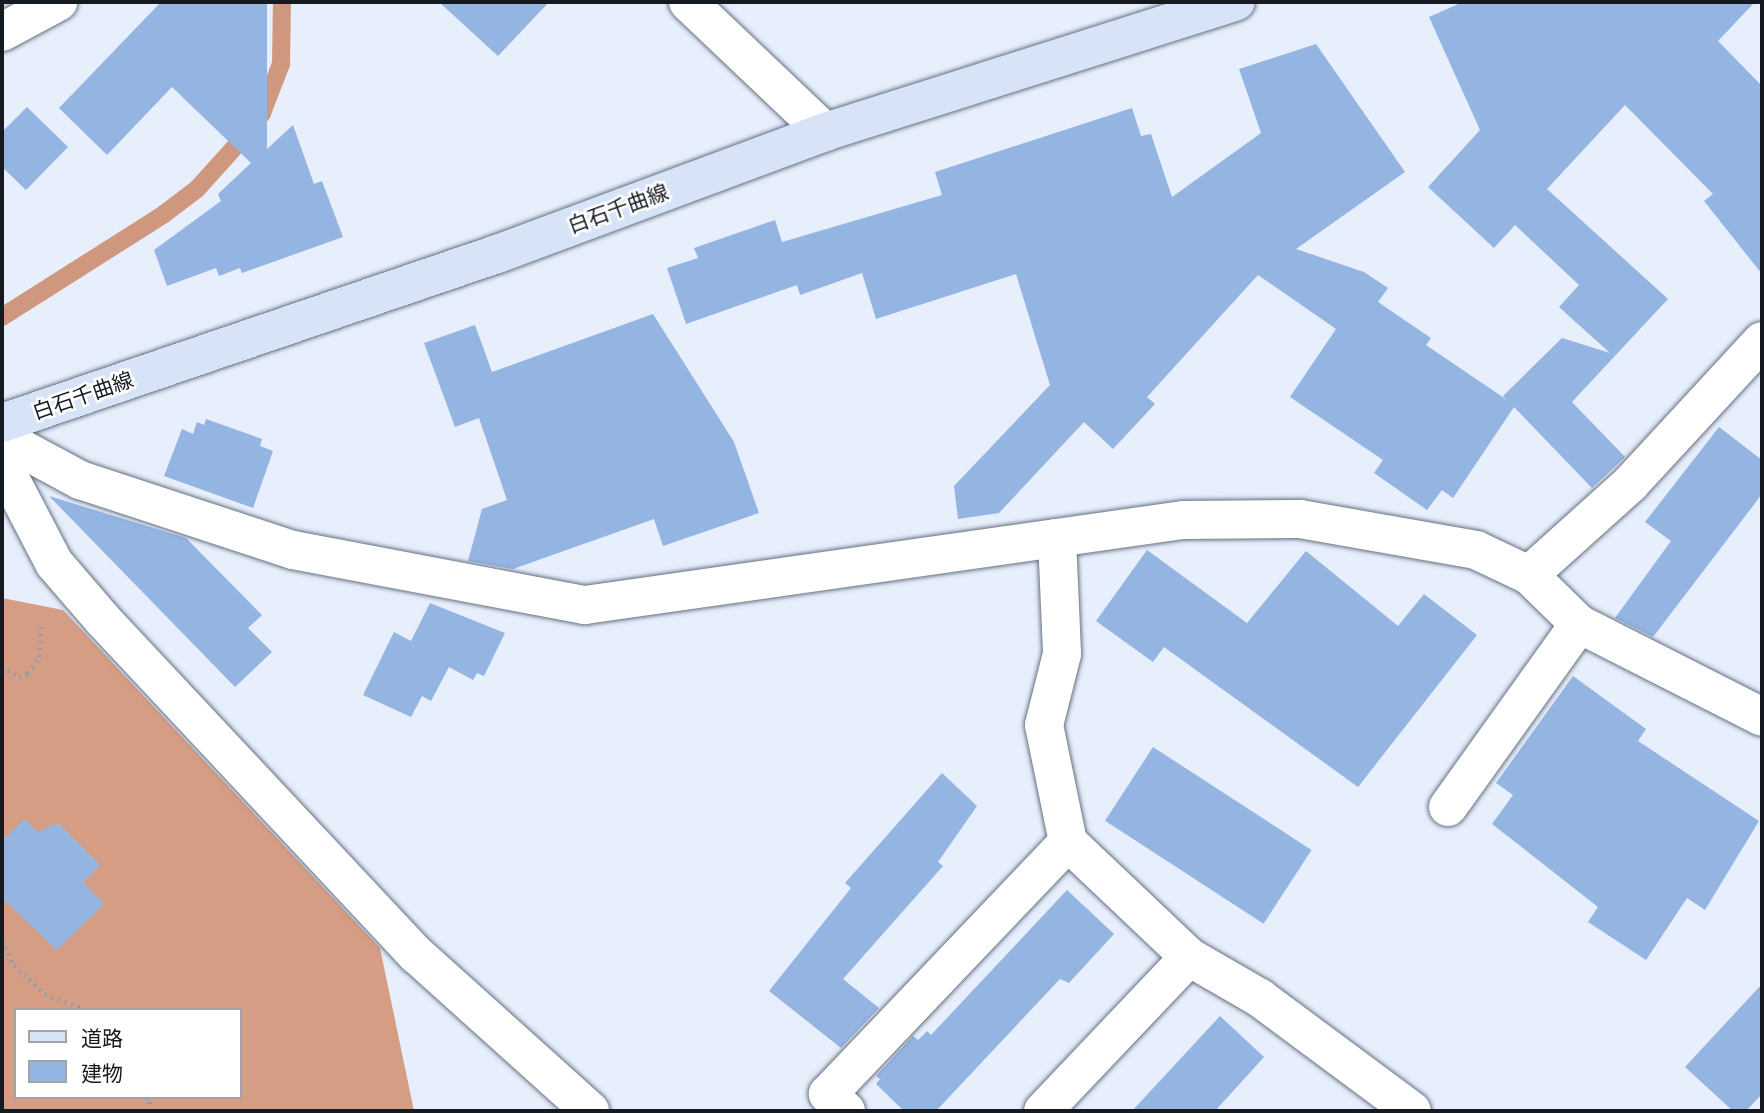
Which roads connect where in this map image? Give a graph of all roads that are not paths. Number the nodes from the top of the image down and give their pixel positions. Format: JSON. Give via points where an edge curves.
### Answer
{"nodes":[{"id":1,"x":58,"y":2,"type":"edge"},
{"id":2,"x":688,"y":2,"type":"edge"},
{"id":3,"x":1236,"y":2,"type":"edge"},
{"id":4,"x":1173,"y":11,"type":"edge"},
{"id":5,"x":2,"y":32,"type":"edge"},
{"id":6,"x":825,"y":132,"type":"junction"},
{"id":7,"x":1762,"y":341,"type":"edge"},
{"id":8,"x":2,"y":424,"type":"edge"},
{"id":9,"x":2,"y":438,"type":"edge"},
{"id":10,"x":2,"y":463,"type":"edge"},
{"id":11,"x":1057,"y":538,"type":"junction"},
{"id":12,"x":1530,"y":575,"type":"junction"},
{"id":13,"x":1578,"y":624,"type":"junction"},
{"id":14,"x":1762,"y":717,"type":"edge"},
{"id":15,"x":1448,"y":807,"type":"dead end"},
{"id":16,"x":1068,"y":842,"type":"junction"},
{"id":17,"x":1189,"y":957,"type":"junction"},
{"id":18,"x":590,"y":1111,"type":"edge"},
{"id":19,"x":846,"y":1111,"type":"edge"},
{"id":20,"x":1043,"y":1111,"type":"edge"},
{"id":21,"x":1412,"y":1111,"type":"edge"}],
"edges":[{"from":1,"to":5,"type":"street"},
{"from":2,"to":6,"type":"street"},
{"from":3,"to":4,"type":"main road","name":"白石千曲線"},
{"from":4,"to":6,"type":"main road","name":"白石千曲線"},
{"from":6,"to":8,"type":"main road","name":"白石千曲線","via":[[500,253]]},
{"from":7,"to":12,"type":"street","via":[[1631,483]]},
{"from":9,"to":11,"type":"street","via":[[80,480],[293,550],[585,605]]},
{"from":10,"to":18,"type":"street","via":[[54,564],[417,955]]},
{"from":11,"to":12,"type":"street","via":[[1183,520],[1300,519],[1476,550]]},
{"from":11,"to":16,"type":"street","via":[[1062,654],[1044,725]]},
{"from":12,"to":13,"type":"street"},
{"from":13,"to":14,"type":"street"},
{"from":13,"to":15,"type":"street"},
{"from":16,"to":17,"type":"street"},
{"from":16,"to":19,"type":"street","via":[[828,1094]]},
{"from":17,"to":20,"type":"street"},
{"from":17,"to":21,"type":"street","via":[[1260,998]]}]}
